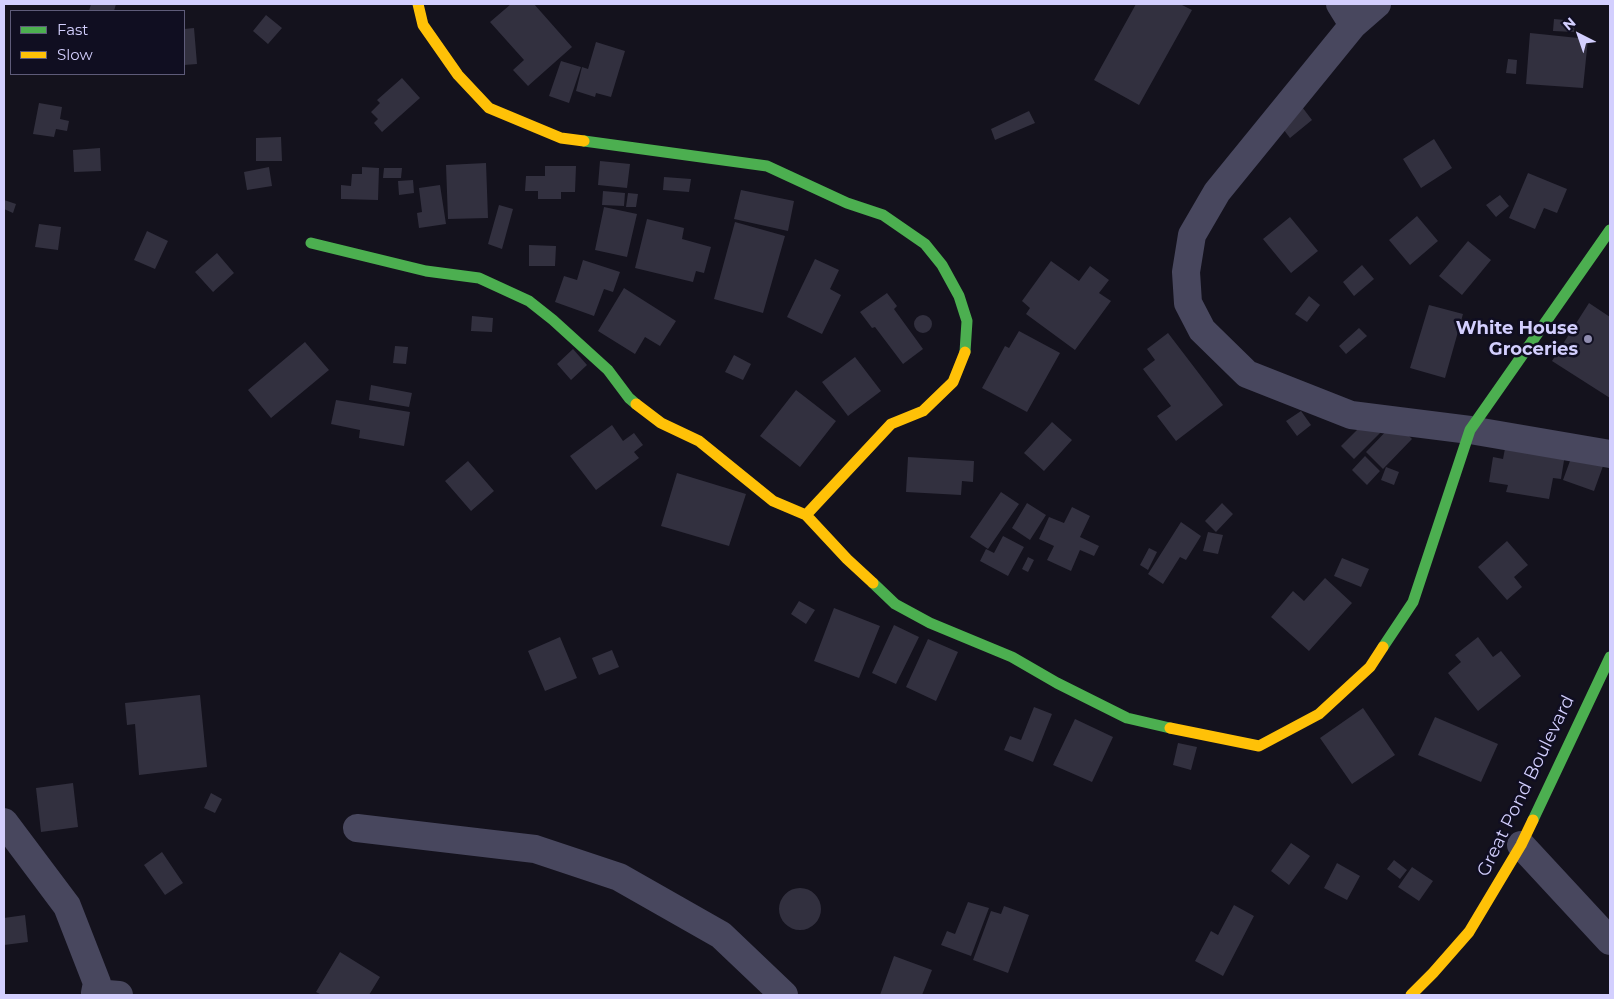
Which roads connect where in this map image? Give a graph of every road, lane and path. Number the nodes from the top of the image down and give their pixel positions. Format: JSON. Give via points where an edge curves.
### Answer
{"nodes":[{"id":1,"x":418,"y":4,"type":"edge"},
{"id":2,"x":1377,"y":4,"type":"edge"},
{"id":3,"x":1347,"y":14,"type":"edge"},
{"id":4,"x":1610,"y":230,"type":"edge"},
{"id":5,"x":311,"y":243,"type":"dead end"},
{"id":6,"x":1470,"y":430,"type":"junction"},
{"id":7,"x":1610,"y":454,"type":"edge"},
{"id":8,"x":806,"y":515,"type":"junction"},
{"id":9,"x":1610,"y":657,"type":"edge"},
{"id":10,"x":4,"y":822,"type":"edge"},
{"id":11,"x":357,"y":828,"type":"dead end"},
{"id":12,"x":1521,"y":845,"type":"junction"},
{"id":13,"x":1610,"y":941,"type":"edge"},
{"id":14,"x":102,"y":995,"type":"edge"},
{"id":15,"x":784,"y":995,"type":"edge"},
{"id":16,"x":1411,"y":995,"type":"edge"}],
"edges":[{"from":1,"to":8,"type":"street","via":[[423,25],[458,75],[488,108],[561,138],[766,166],[847,203],[884,215],[925,244],[942,265],[960,296],[967,320],[966,351],[953,382],[923,411],[891,424]]},
{"from":2,"to":3,"type":"street"},
{"from":3,"to":6,"type":"street","via":[[1217,192],[1192,235],[1186,272],[1188,303],[1202,330],[1247,374],[1351,415]]},
{"from":4,"to":6,"type":"street"},
{"from":5,"to":8,"type":"street","via":[[426,271],[479,278],[529,301],[608,370],[629,398],[661,424],[699,441],[773,502]]},
{"from":6,"to":7,"type":"street"},
{"from":6,"to":8,"type":"street","via":[[1413,602],[1370,667],[1319,714],[1259,746],[1127,718],[1057,684],[1012,657],[930,622],[895,604]]},
{"from":9,"to":12,"type":"street","name":"Great Pond Boulevard"},
{"from":10,"to":14,"type":"street","via":[[67,906]]},
{"from":11,"to":15,"type":"street","via":[[535,849],[619,877],[721,935]]},
{"from":12,"to":13,"type":"street"},
{"from":12,"to":16,"type":"street","name":"Great Pond Boulevard","via":[[1470,932]]}]}
